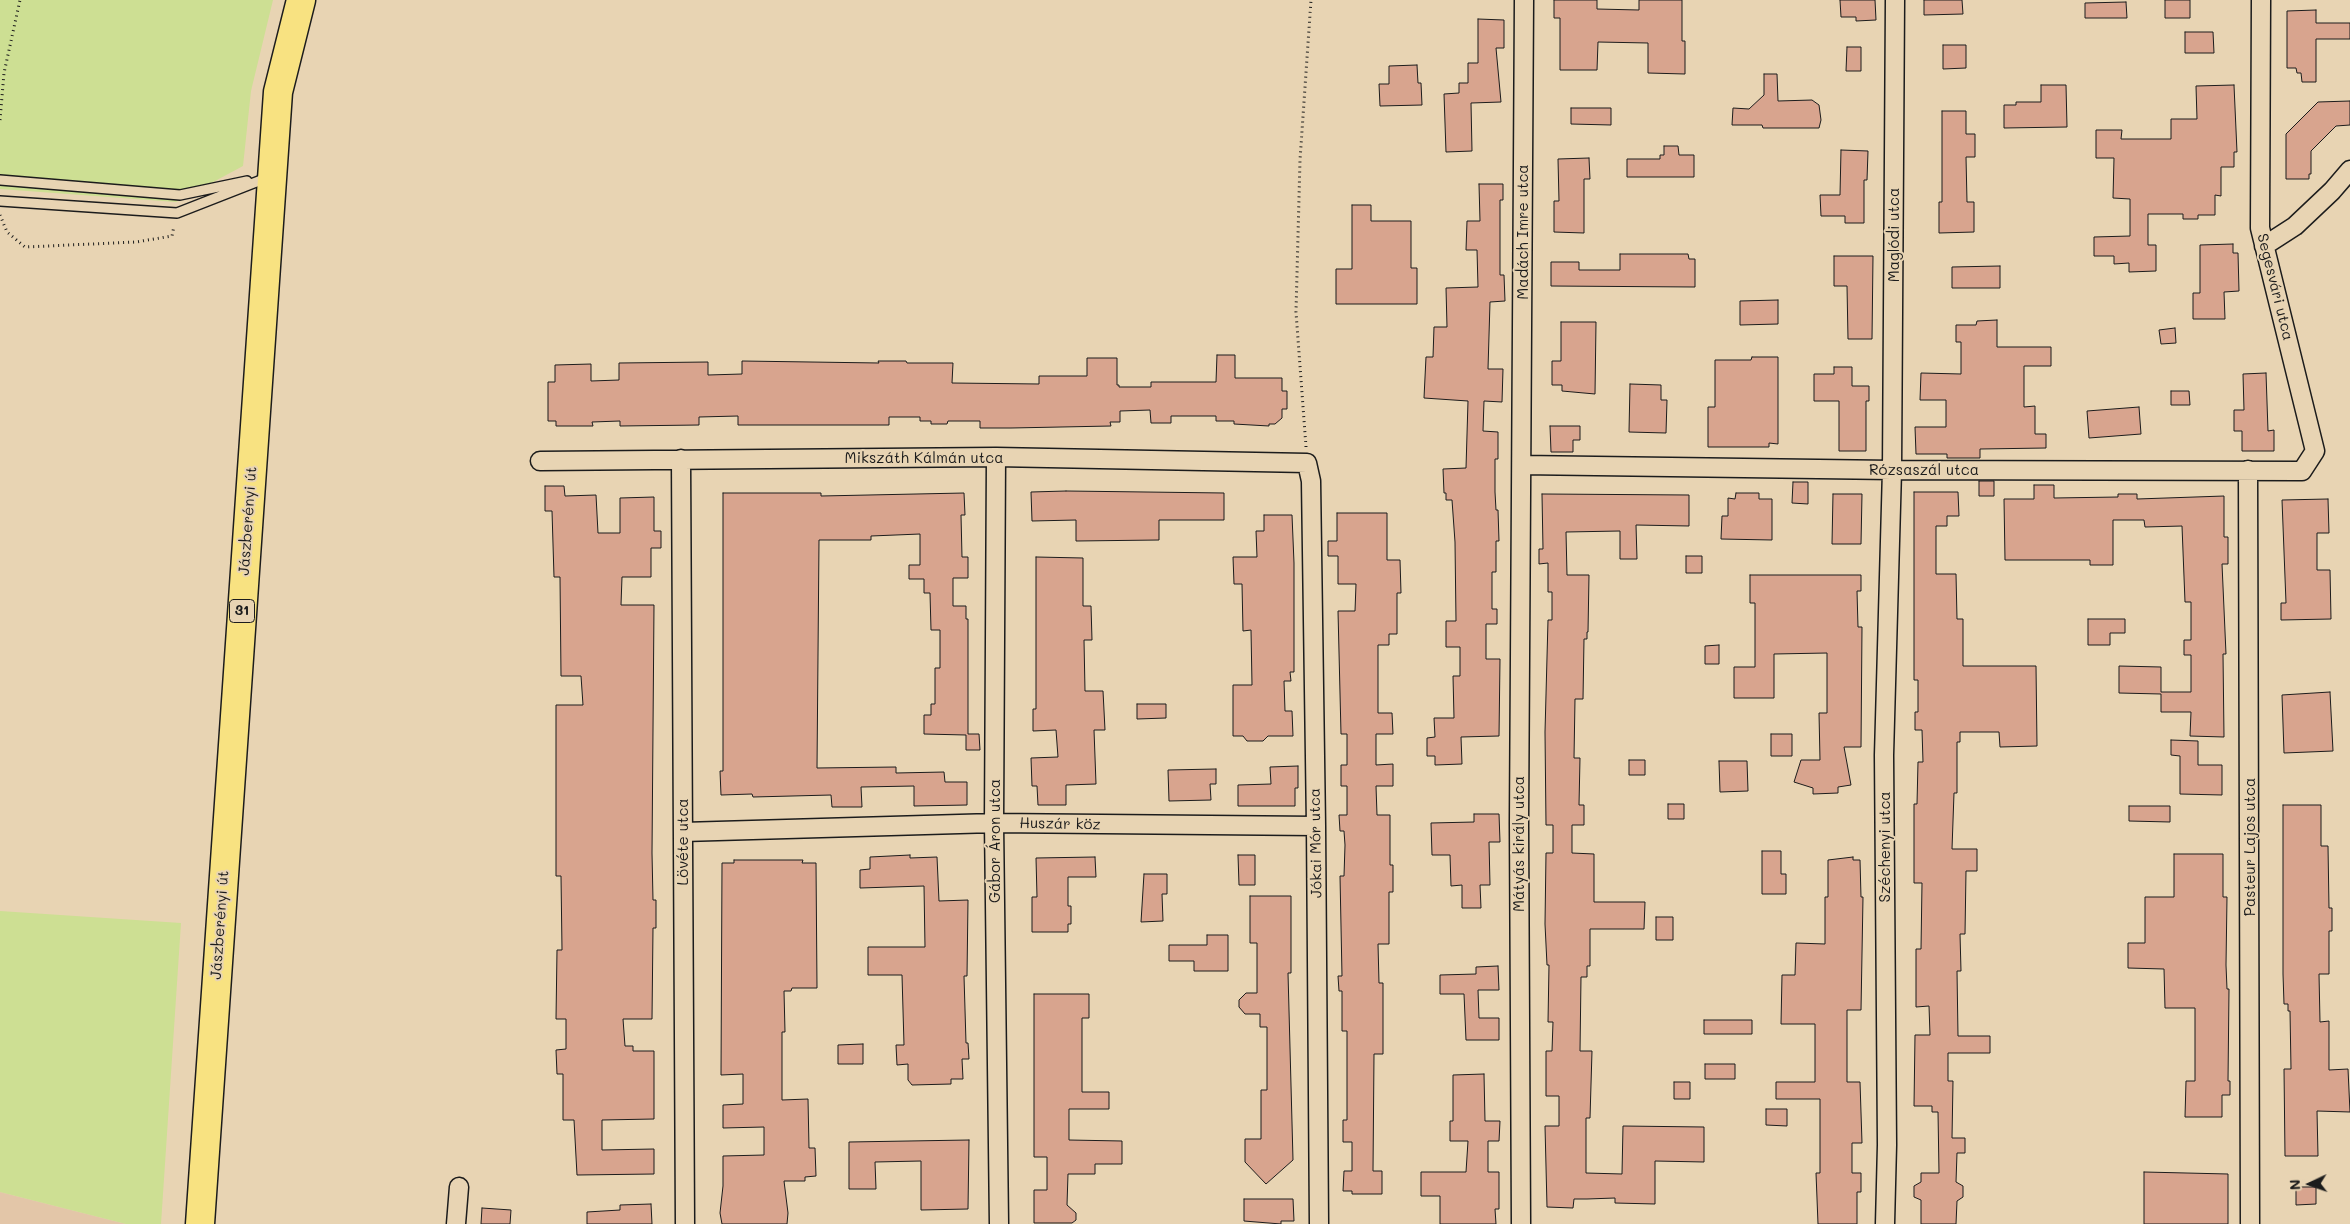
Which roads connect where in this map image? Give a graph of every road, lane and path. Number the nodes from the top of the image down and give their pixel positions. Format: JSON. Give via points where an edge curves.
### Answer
{"nodes":[{"id":1,"x":20,"y":0,"type":"edge"},
{"id":2,"x":301,"y":0,"type":"edge"},
{"id":3,"x":1311,"y":0,"type":"edge"},
{"id":4,"x":1524,"y":0,"type":"edge"},
{"id":5,"x":1895,"y":0,"type":"edge"},
{"id":6,"x":2261,"y":0,"type":"edge"},
{"id":7,"x":0,"y":120,"type":"edge"},
{"id":8,"x":2350,"y":170,"type":"edge"},
{"id":9,"x":272,"y":176,"type":"junction"},
{"id":10,"x":0,"y":180,"type":"edge"},
{"id":11,"x":0,"y":202,"type":"edge"},
{"id":12,"x":177,"y":213,"type":"junction"},
{"id":13,"x":0,"y":215,"type":"edge"},
{"id":14,"x":2264,"y":246,"type":"junction"},
{"id":15,"x":2315,"y":451,"type":"joint"},
{"id":16,"x":996,"y":458,"type":"junction"},
{"id":17,"x":681,"y":459,"type":"junction"},
{"id":18,"x":540,"y":460,"type":"dead end"},
{"id":19,"x":1307,"y":463,"type":"junction"},
{"id":20,"x":1522,"y":465,"type":"junction"},
{"id":21,"x":1892,"y":470,"type":"junction"},
{"id":22,"x":2248,"y":470,"type":"junction"},
{"id":23,"x":994,"y":823,"type":"junction"},
{"id":24,"x":1316,"y":826,"type":"junction"},
{"id":25,"x":684,"y":832,"type":"junction"},
{"id":26,"x":458,"y":1187,"type":"dead end"},
{"id":27,"x":200,"y":1224,"type":"edge"},
{"id":28,"x":456,"y":1224,"type":"edge"},
{"id":29,"x":685,"y":1224,"type":"edge"},
{"id":30,"x":999,"y":1224,"type":"edge"},
{"id":31,"x":1319,"y":1224,"type":"edge"},
{"id":32,"x":1520,"y":1224,"type":"edge"},
{"id":33,"x":1885,"y":1224,"type":"edge"},
{"id":34,"x":2250,"y":1224,"type":"edge"}],
"edges":[{"from":1,"to":7,"type":"path","via":[[4,73]]},
{"from":2,"to":9,"type":"main road","name":"Jászberényi út","number":"31","via":[[278,92]]},
{"from":3,"to":19,"type":"path","via":[[1300,160],[1296,312]]},
{"from":4,"to":20,"type":"street","name":"Madách Imre utca"},
{"from":5,"to":21,"type":"street","name":"Maglódi utca"},
{"from":6,"to":14,"type":"street","name":"Segesvári utca","via":[[2260,228]]},
{"from":8,"to":14,"type":"street","via":[[2295,226]]},
{"from":9,"to":10,"type":"lane","via":[[180,194]]},
{"from":9,"to":12,"type":"lane"},
{"from":9,"to":27,"type":"main road","name":"Jászberényi út","number":"31"},
{"from":11,"to":12,"type":"lane"},
{"from":12,"to":13,"type":"path","via":[[172,236],[136,242],[26,247],[7,232]]},
{"from":14,"to":15,"type":"street","name":"Segesvári utca"},
{"from":15,"to":22,"type":"street","name":"Rózsaszál utca","via":[[2302,471]]},
{"from":16,"to":17,"type":"street","name":"Mikszáth Kálmán utca"},
{"from":16,"to":19,"type":"street","name":"Mikszáth Kálmán utca"},
{"from":16,"to":23,"type":"street","name":"Gábor Áron utca"},
{"from":17,"to":18,"type":"street","name":"Mikszáth Kálmán utca"},
{"from":17,"to":25,"type":"street","name":"Lövéte utca"},
{"from":19,"to":24,"type":"street","name":"Jókai Mór utca","via":[[1311,481]]},
{"from":20,"to":21,"type":"street","name":"Rózsaszál utca"},
{"from":20,"to":32,"type":"street","name":"Mátyás király utca"},
{"from":21,"to":22,"type":"street","name":"Rózsaszál utca"},
{"from":21,"to":33,"type":"street","name":"Széchenyi utca","via":[[1884,755]]},
{"from":22,"to":34,"type":"street","name":"Pasteur Lajos utca"},
{"from":23,"to":24,"type":"street","name":"Huszár köz"},
{"from":23,"to":25,"type":"street","name":"Huszár köz"},
{"from":23,"to":30,"type":"street","name":"Gábor Áron utca"},
{"from":24,"to":31,"type":"street","name":"Jókai Mór utca"},
{"from":25,"to":29,"type":"street","name":"Lövéte utca"},
{"from":26,"to":28,"type":"street"}]}
